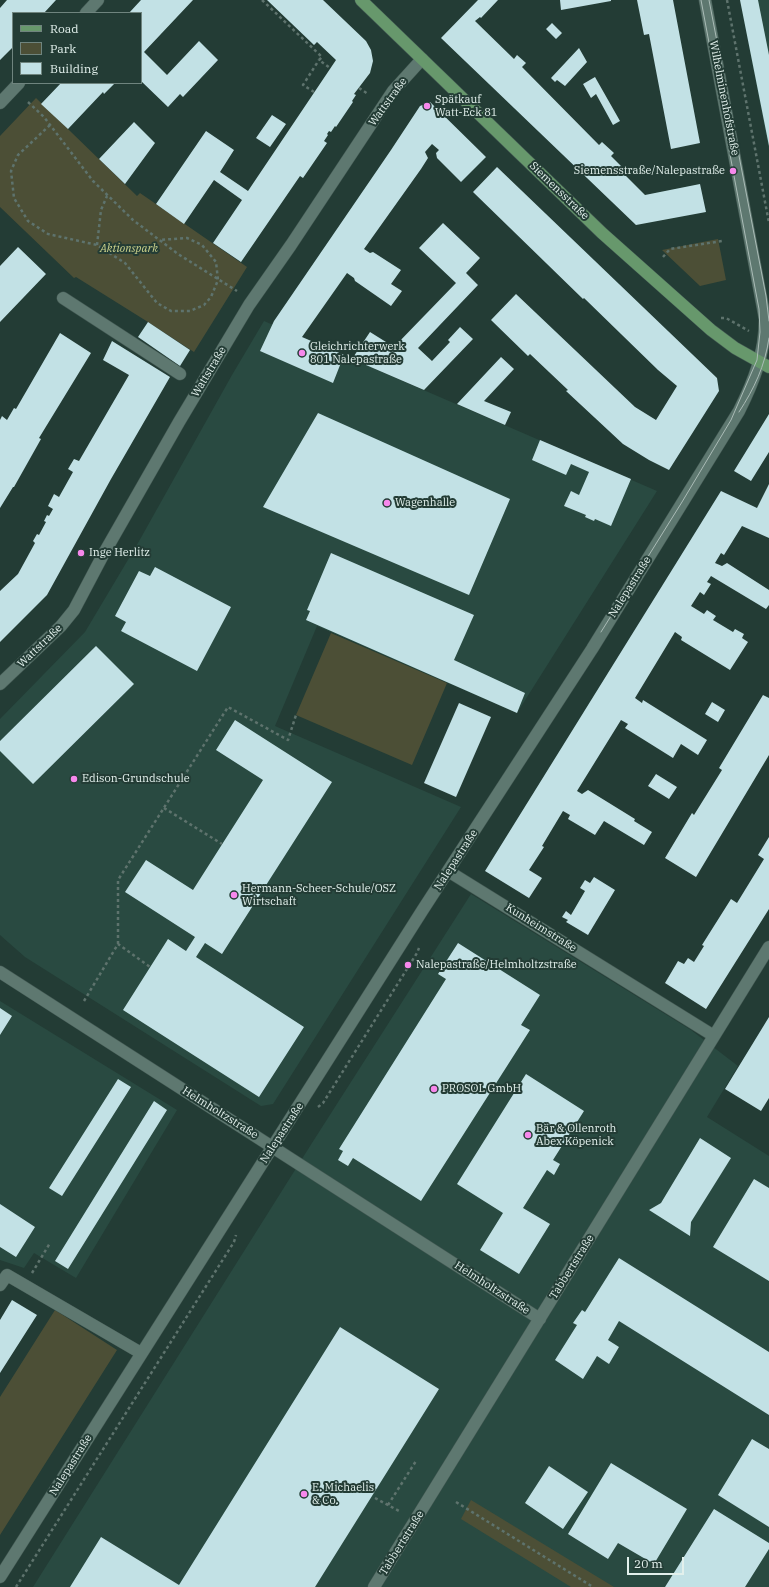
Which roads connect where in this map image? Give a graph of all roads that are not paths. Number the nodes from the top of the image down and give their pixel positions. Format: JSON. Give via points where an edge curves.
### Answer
{"nodes":[{"id":1,"x":98,"y":0,"type":"edge"},
{"id":2,"x":361,"y":0,"type":"edge"},
{"id":3,"x":705,"y":0,"type":"edge"},
{"id":4,"x":87,"y":12,"type":"edge"},
{"id":5,"x":422,"y":60,"type":"junction"},
{"id":6,"x":18,"y":84,"type":"edge"},
{"id":7,"x":0,"y":103,"type":"edge"},
{"id":8,"x":63,"y":298,"type":"dead end"},
{"id":9,"x":764,"y":364,"type":"edge"},
{"id":10,"x":180,"y":374,"type":"dead end"},
{"id":11,"x":0,"y":684,"type":"edge"},
{"id":12,"x":448,"y":871,"type":"junction"},
{"id":13,"x":769,"y":947,"type":"edge"},
{"id":14,"x":0,"y":972,"type":"edge"},
{"id":15,"x":714,"y":1036,"type":"junction"},
{"id":16,"x":274,"y":1147,"type":"junction"},
{"id":17,"x":0,"y":1285,"type":"edge"},
{"id":18,"x":540,"y":1319,"type":"junction"},
{"id":19,"x":141,"y":1353,"type":"junction"},
{"id":20,"x":0,"y":1577,"type":"edge"},
{"id":21,"x":374,"y":1587,"type":"edge"}],
"edges":[{"from":1,"to":4,"type":"street"},
{"from":2,"to":5,"type":"main road","name":"Siemensstraße"},
{"from":3,"to":9,"type":"street","name":"Wilhelminenhofstraße","via":[[765,319]]},
{"from":5,"to":9,"type":"main road","name":"Siemensstraße","via":[[599,230],[711,330],[735,348]]},
{"from":5,"to":11,"type":"street","name":"Wattstraße","via":[[393,91],[249,305],[199,387],[74,610],[61,626]]},
{"from":6,"to":7,"type":"street"},
{"from":8,"to":10,"type":"street"},
{"from":9,"to":12,"type":"street","name":"Nalepastraße","via":[[756,374],[739,411],[596,642]]},
{"from":12,"to":15,"type":"street","name":"Kunheimstraße"},
{"from":12,"to":16,"type":"street","name":"Nalepastraße"},
{"from":13,"to":15,"type":"street","name":"Tabbertstraße"},
{"from":14,"to":16,"type":"street","name":"Helmholtzstraße"},
{"from":15,"to":18,"type":"street","name":"Tabbertstraße"},
{"from":16,"to":18,"type":"street","name":"Helmholtzstraße"},
{"from":16,"to":19,"type":"street","name":"Nalepastraße"},
{"from":17,"to":19,"type":"street","via":[[7,1275]]},
{"from":18,"to":21,"type":"street","name":"Tabbertstraße"},
{"from":19,"to":20,"type":"street","name":"Nalepastraße"}]}
